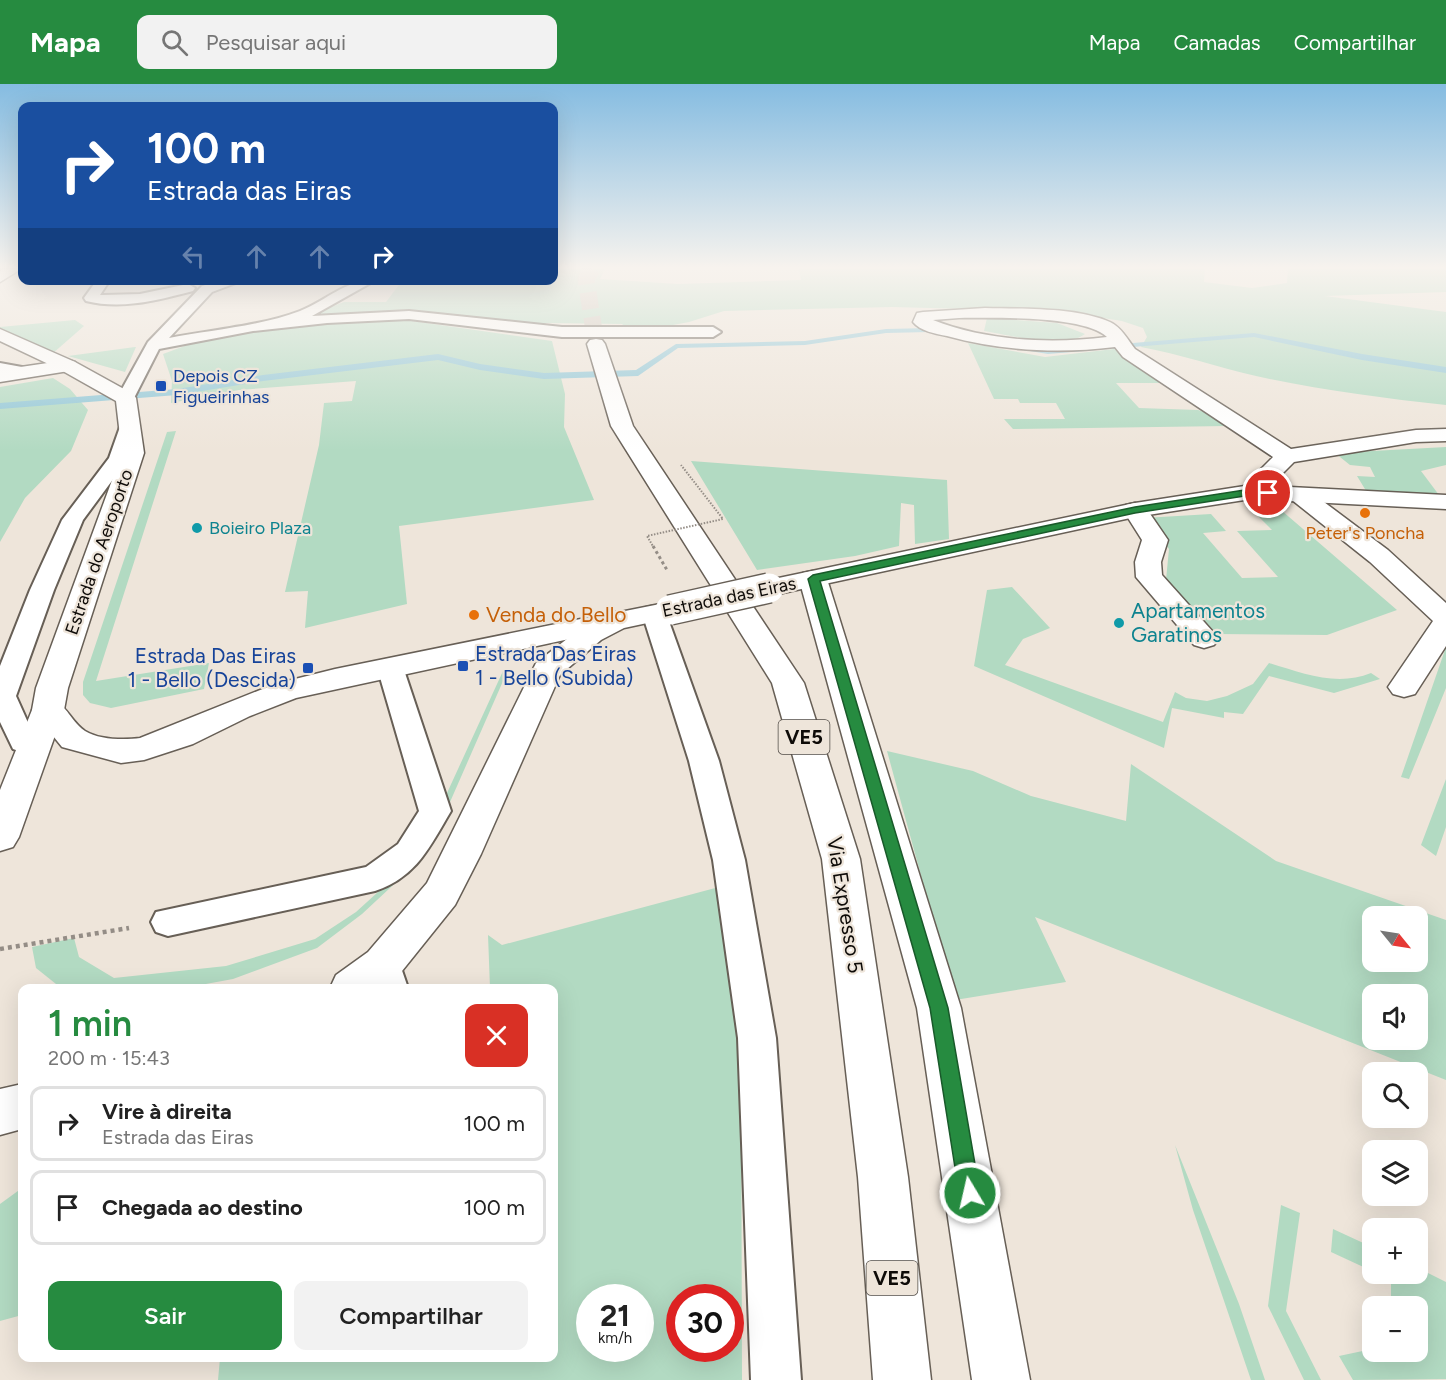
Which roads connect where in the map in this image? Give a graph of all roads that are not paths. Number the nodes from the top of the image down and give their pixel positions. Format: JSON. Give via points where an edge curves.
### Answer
{"nodes":[{"id":1,"x":168,"y":329,"type":"edge"},
{"id":2,"x":239,"y":329,"type":"edge"},
{"id":3,"x":539,"y":329,"type":"edge"},
{"id":4,"x":948,"y":329,"type":"edge"},
{"id":5,"x":1108,"y":329,"type":"edge"},
{"id":6,"x":713,"y":332,"type":"dead end"},
{"id":7,"x":0,"y":334,"type":"edge"},
{"id":8,"x":1120,"y":341,"type":"junction"},
{"id":9,"x":596,"y":344,"type":"tunnel mouth"},
{"id":10,"x":153,"y":345,"type":"junction"},
{"id":11,"x":68,"y":366,"type":"junction"},
{"id":12,"x":0,"y":368,"type":"edge"},
{"id":13,"x":27,"y":372,"type":"junction"},
{"id":14,"x":0,"y":376,"type":"edge"},
{"id":15,"x":126,"y":398,"type":"junction"},
{"id":16,"x":129,"y":427,"type":"junction"},
{"id":17,"x":1446,"y":435,"type":"edge"},
{"id":18,"x":1287,"y":456,"type":"junction"},
{"id":19,"x":1251,"y":492,"type":"junction"},
{"id":20,"x":1300,"y":495,"type":"junction"},
{"id":21,"x":1446,"y":502,"type":"edge"},
{"id":22,"x":1135,"y":510,"type":"junction"},
{"id":23,"x":813,"y":579,"type":"junction"},
{"id":24,"x":662,"y":611,"type":"junction"},
{"id":25,"x":1446,"y":618,"type":"edge"},
{"id":26,"x":615,"y":621,"type":"junction"},
{"id":27,"x":1446,"y":623,"type":"edge"},
{"id":28,"x":1204,"y":639,"type":"dead end"},
{"id":29,"x":390,"y":667,"type":"junction"},
{"id":30,"x":1404,"y":687,"type":"dead end"},
{"id":31,"x":48,"y":710,"type":"junction"},
{"id":32,"x":34,"y":746,"type":"junction"},
{"id":33,"x":0,"y":837,"type":"edge"},
{"id":34,"x":168,"y":922,"type":"road end"},
{"id":35,"x":386,"y":976,"type":"edge"},
{"id":36,"x":363,"y":984,"type":"edge"},
{"id":37,"x":18,"y":1108,"type":"edge"},
{"id":38,"x":0,"y":1112,"type":"edge"},
{"id":39,"x":776,"y":1380,"type":"edge"},
{"id":40,"x":902,"y":1380,"type":"edge"},
{"id":41,"x":1001,"y":1380,"type":"edge"}],
"edges":[{"from":1,"to":10,"type":"lane"},
{"from":2,"to":10,"type":"lane"},
{"from":3,"to":6,"type":"lane"},
{"from":4,"to":8,"type":"street","via":[[1036,345],[1085,346]]},
{"from":5,"to":8,"type":"street"},
{"from":7,"to":11,"type":"street"},
{"from":8,"to":18,"type":"street","via":[[1130,353]]},
{"from":9,"to":40,"type":"street","name":"Via Expresso 5","number":"VE5","via":[[622,426],[788,682],[841,859],[883,1177]]},
{"from":10,"to":15,"type":"lane"},
{"from":11,"to":13,"type":"street"},
{"from":11,"to":15,"type":"street"},
{"from":12,"to":13,"type":"lane"},
{"from":13,"to":14,"type":"street"},
{"from":15,"to":16,"type":"street","name":"Estrada do Aeroporto"},
{"from":16,"to":31,"type":"street","name":"Estrada do Aeroporto","via":[[133,453],[52,688]]},
{"from":16,"to":32,"type":"lane","via":[[118,459],[73,520],[2,696],[23,742]]},
{"from":17,"to":18,"type":"street"},
{"from":18,"to":19,"type":"street"},
{"from":19,"to":20,"type":"street","name":"Estrada das Eiras"},
{"from":19,"to":22,"type":"street","name":"Estrada das Eiras"},
{"from":20,"to":21,"type":"street","name":"Estrada das Eiras"},
{"from":20,"to":25,"type":"street","via":[[1379,556]]},
{"from":22,"to":23,"type":"street","name":"Estrada das Eiras"},
{"from":22,"to":28,"type":"street","via":[[1155,540],[1146,568],[1149,577]]},
{"from":23,"to":24,"type":"street","name":"Estrada das Eiras","bridge":true},
{"from":23,"to":41,"type":"street","via":[[939,1008]]},
{"from":24,"to":26,"type":"street","name":"Estrada das Eiras"},
{"from":24,"to":39,"type":"lane","via":[[730,871],[757,1038]]},
{"from":26,"to":29,"type":"street","name":"Estrada das Eiras"},
{"from":26,"to":35,"type":"street","name":"Estrada das Eiras","via":[[591,634],[547,670],[441,894]]},
{"from":27,"to":30,"type":"street"},
{"from":29,"to":31,"type":"street","name":"Estrada das Eiras","via":[[286,691],[181,736],[144,749],[121,752],[74,738]]},
{"from":29,"to":34,"type":"lane","via":[[435,811],[410,854],[375,878]]},
{"from":31,"to":32,"type":"street","name":"Estrada do Aeroporto"},
{"from":32,"to":33,"type":"street","name":"Estrada do Aeroporto"},
{"from":35,"to":36,"type":"street","name":"Estrada das Eiras"},
{"from":37,"to":38,"type":"street"}]}
